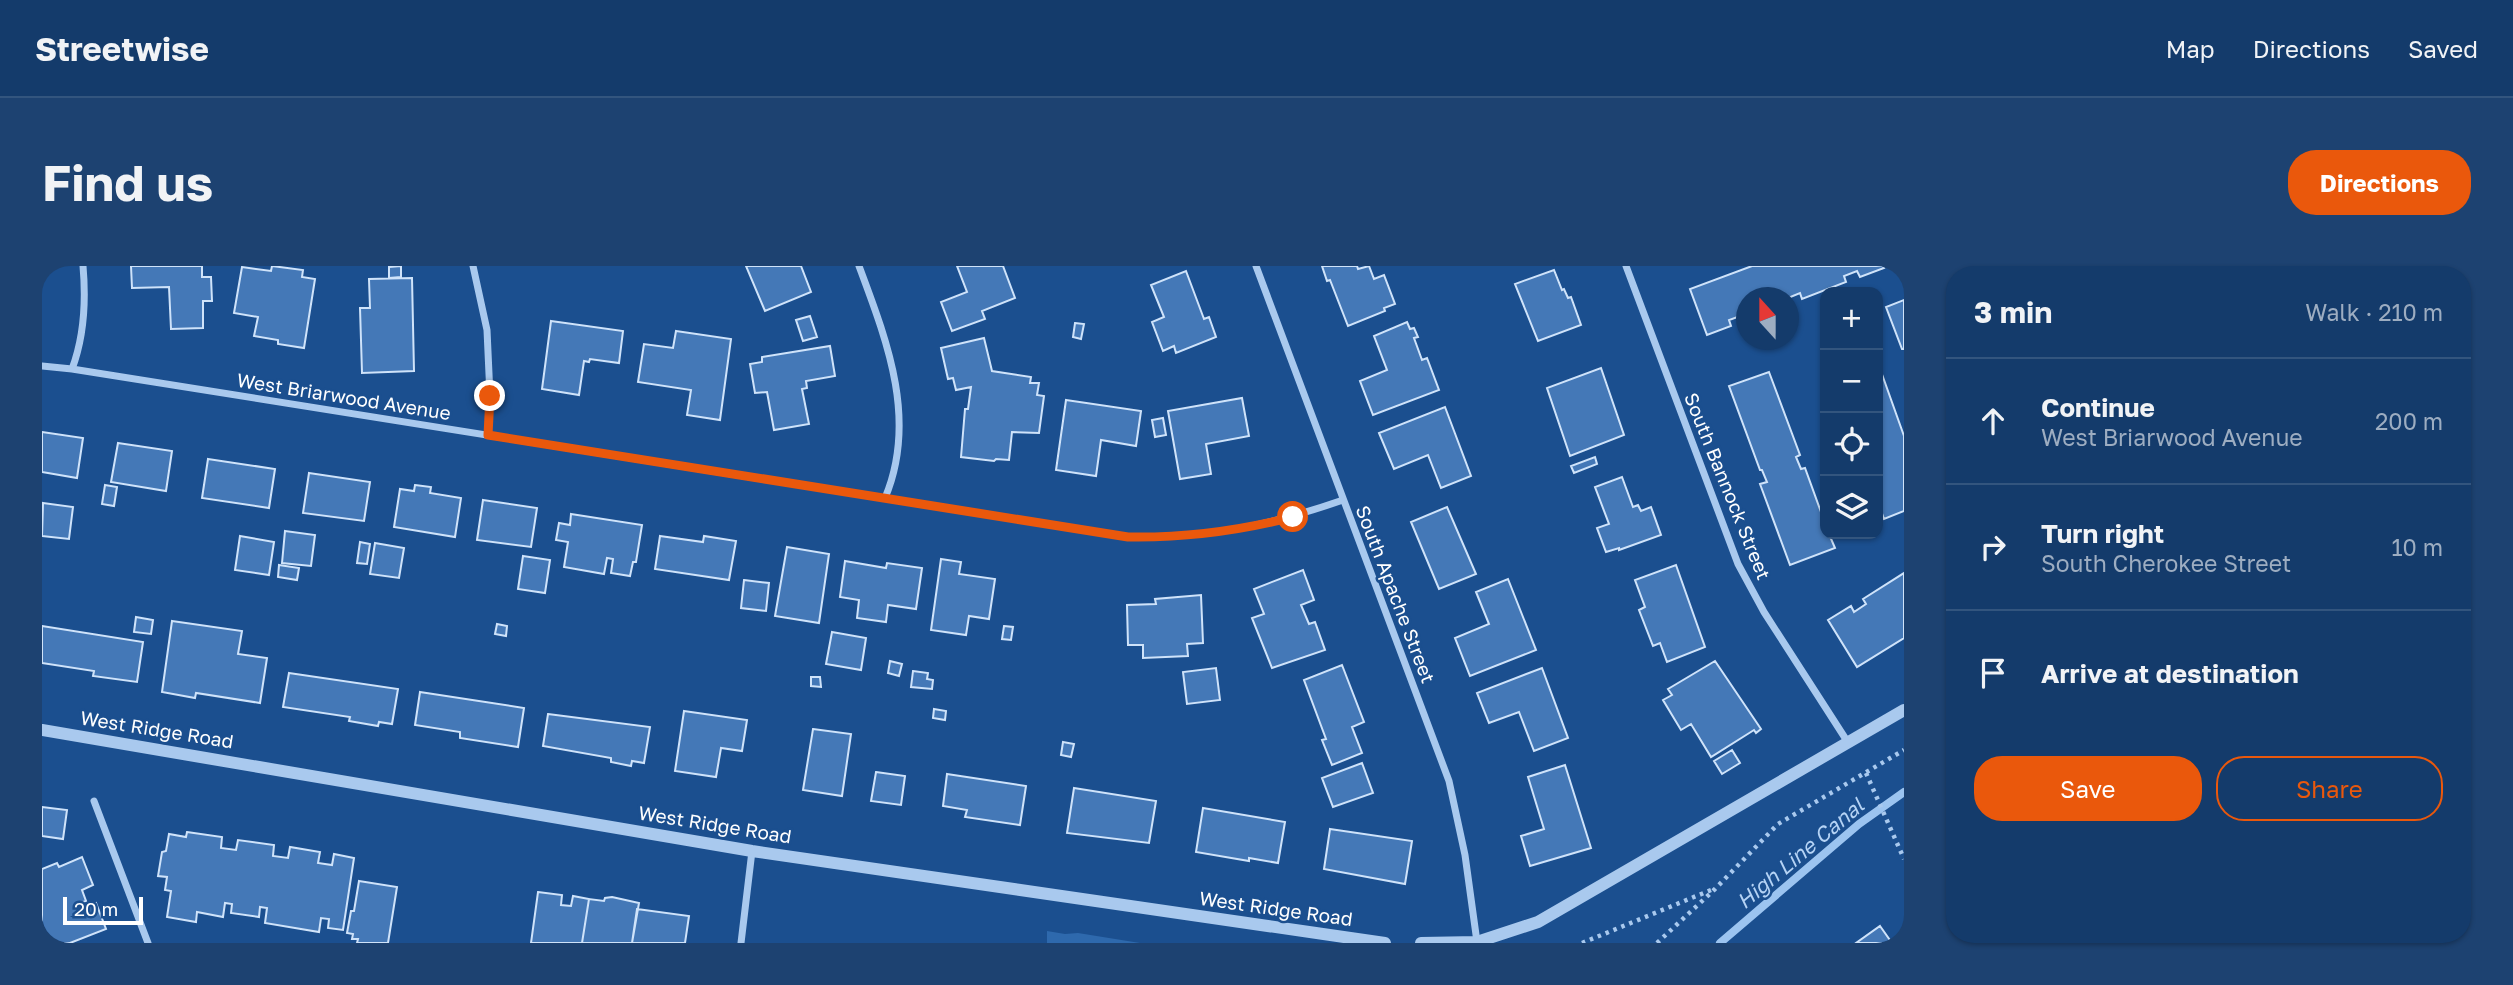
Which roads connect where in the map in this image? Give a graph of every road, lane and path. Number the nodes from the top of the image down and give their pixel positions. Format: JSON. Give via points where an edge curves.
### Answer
{"nodes":[{"id":1,"x":83,"y":266,"type":"edge"},
{"id":2,"x":473,"y":266,"type":"edge"},
{"id":3,"x":859,"y":266,"type":"edge"},
{"id":4,"x":1256,"y":266,"type":"edge"},
{"id":5,"x":1626,"y":266,"type":"edge"},
{"id":6,"x":42,"y":366,"type":"edge"},
{"id":7,"x":72,"y":369,"type":"junction"},
{"id":8,"x":488,"y":435,"type":"junction"},
{"id":9,"x":885,"y":498,"type":"junction"},
{"id":10,"x":1343,"y":499,"type":"junction"},
{"id":11,"x":1904,"y":704,"type":"edge"},
{"id":12,"x":1904,"y":710,"type":"edge"},
{"id":13,"x":42,"y":730,"type":"edge"},
{"id":14,"x":1847,"y":741,"type":"junction"},
{"id":15,"x":1904,"y":751,"type":"edge"},
{"id":16,"x":1866,"y":773,"type":"junction"},
{"id":17,"x":94,"y":801,"type":"dead end"},
{"id":18,"x":752,"y":851,"type":"junction"},
{"id":19,"x":1903,"y":858,"type":"edge"},
{"id":20,"x":1715,"y":888,"type":"junction"},
{"id":21,"x":1476,"y":942,"type":"edge"},
{"id":22,"x":148,"y":943,"type":"edge"},
{"id":23,"x":741,"y":943,"type":"edge"},
{"id":24,"x":1385,"y":943,"type":"edge"},
{"id":25,"x":1421,"y":943,"type":"edge"},
{"id":26,"x":1583,"y":943,"type":"edge"},
{"id":27,"x":1657,"y":943,"type":"edge"}],
"edges":[{"from":1,"to":7,"type":"street","via":[[81,331]]},
{"from":2,"to":8,"type":"street","via":[[487,330]]},
{"from":3,"to":9,"type":"street","via":[[897,383],[900,440]]},
{"from":4,"to":10,"type":"street","name":"South Apache Street"},
{"from":5,"to":14,"type":"street","name":"South Bannock Street","via":[[1738,564]]},
{"from":6,"to":7,"type":"street","name":"West Briarwood Avenue"},
{"from":7,"to":8,"type":"street","name":"West Briarwood Avenue"},
{"from":8,"to":9,"type":"street","name":"West Briarwood Avenue"},
{"from":9,"to":10,"type":"street","name":"West Briarwood Avenue","via":[[1151,538],[1250,528]]},
{"from":10,"to":21,"type":"street","name":"South Apache Street","via":[[1449,781],[1465,855]]},
{"from":11,"to":14,"type":"street"},
{"from":12,"to":14,"type":"street"},
{"from":13,"to":18,"type":"street","name":"West Ridge Road"},
{"from":14,"to":21,"type":"street","via":[[1538,922]]},
{"from":15,"to":16,"type":"path"},
{"from":16,"to":19,"type":"path"},
{"from":16,"to":20,"type":"path","via":[[1778,824]]},
{"from":17,"to":22,"type":"street"},
{"from":18,"to":23,"type":"street"},
{"from":18,"to":24,"type":"street","name":"West Ridge Road"},
{"from":20,"to":26,"type":"path"},
{"from":20,"to":27,"type":"path"},
{"from":21,"to":25,"type":"street"}]}
